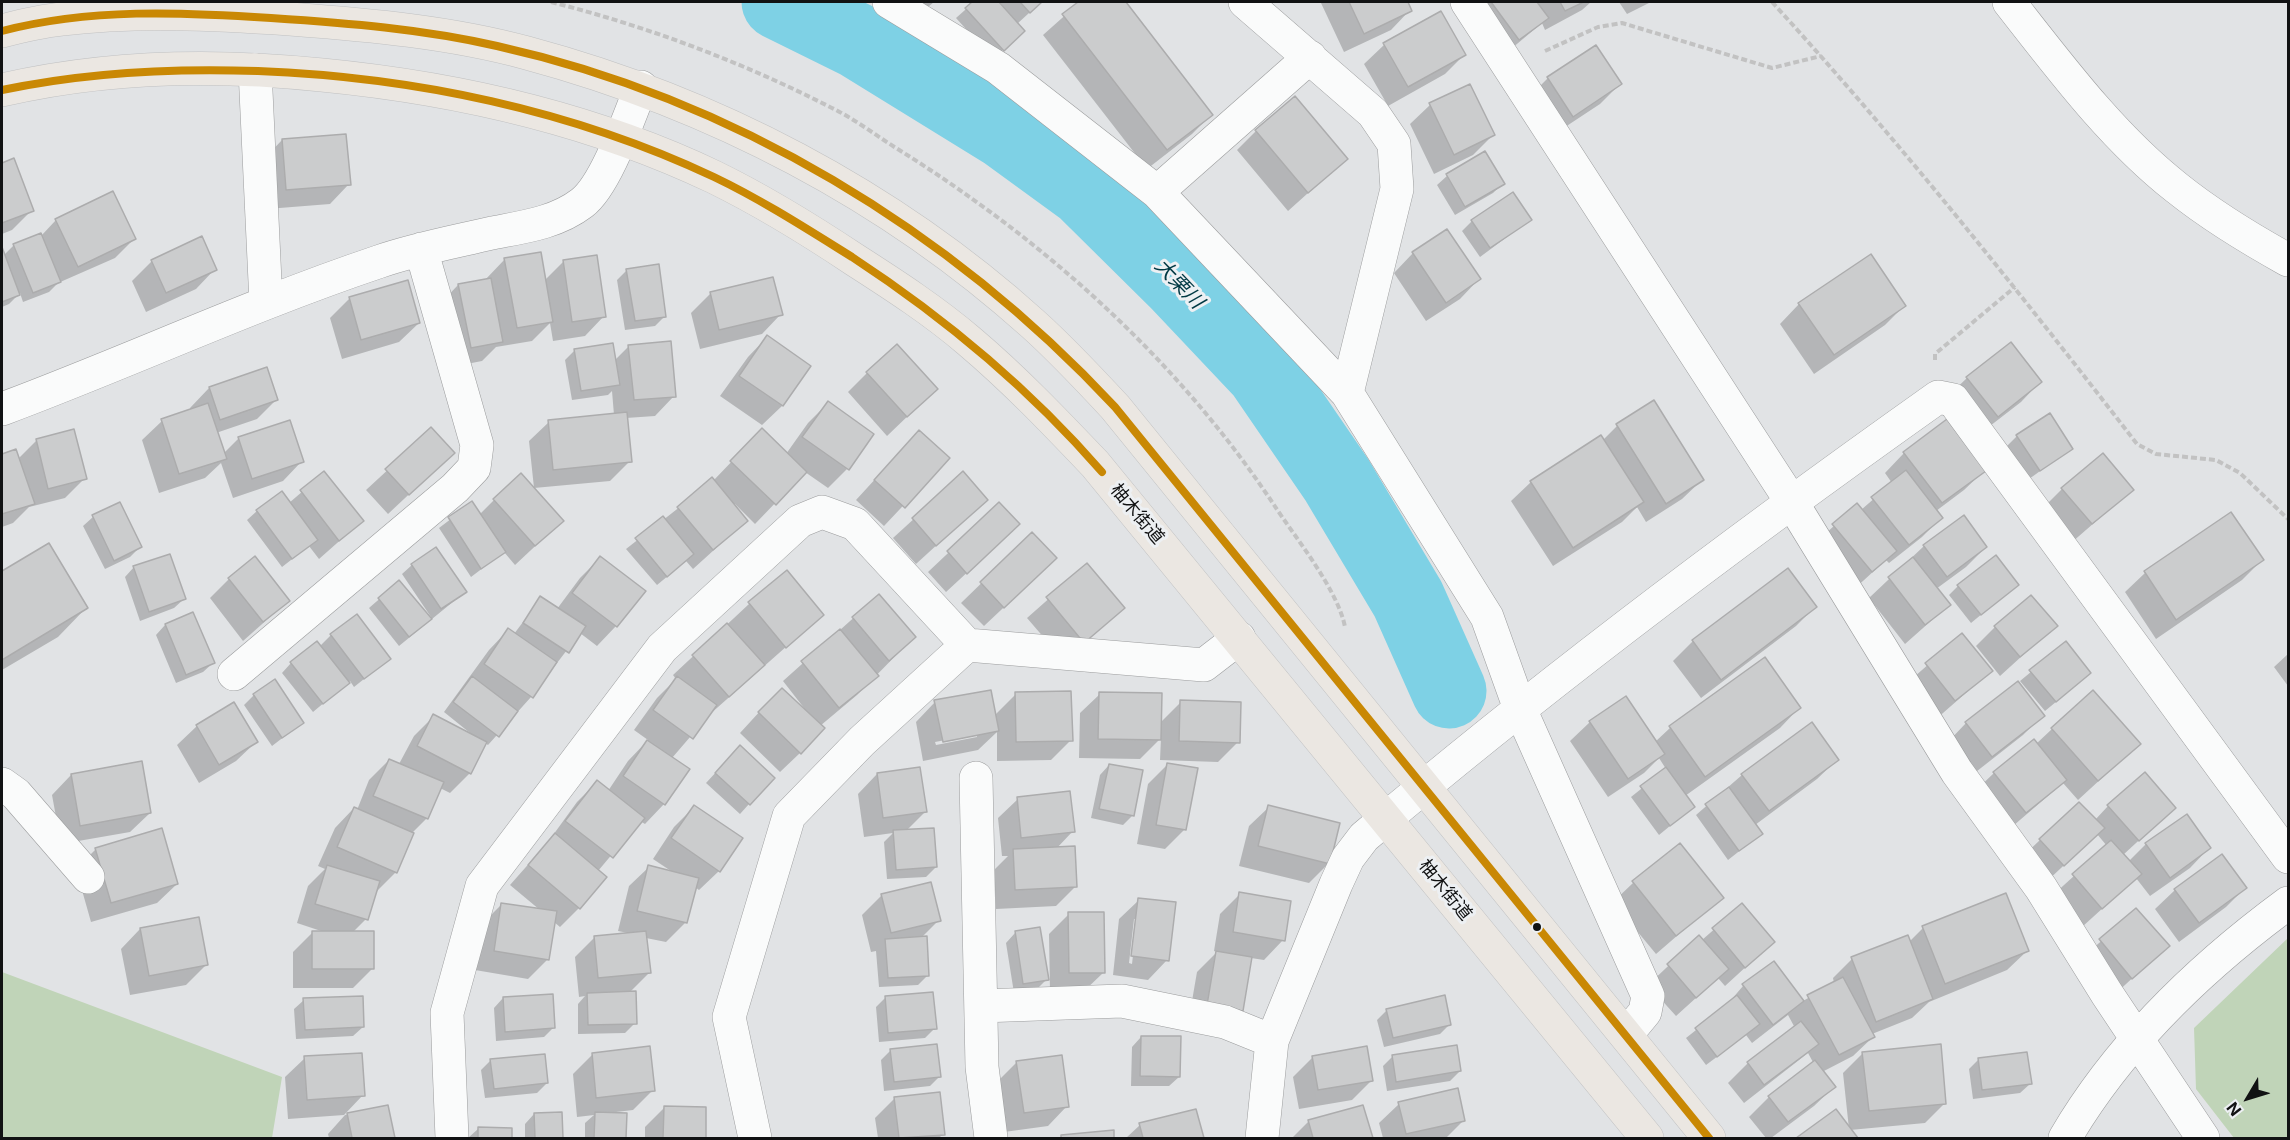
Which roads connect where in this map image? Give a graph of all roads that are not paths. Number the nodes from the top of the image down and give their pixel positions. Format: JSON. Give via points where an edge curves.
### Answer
{"nodes":[{"id":1,"x":890,"y":2,"type":"edge"},
{"id":2,"x":1245,"y":2,"type":"edge"},
{"id":3,"x":1467,"y":2,"type":"edge"},
{"id":4,"x":2009,"y":2,"type":"edge"},
{"id":5,"x":162,"y":8,"type":"edge"},
{"id":6,"x":2,"y":30,"type":"edge"},
{"id":7,"x":1310,"y":57,"type":"junction"},
{"id":8,"x":255,"y":70,"type":"junction"},
{"id":9,"x":641,"y":87,"type":"junction"},
{"id":10,"x":2,"y":90,"type":"edge"},
{"id":11,"x":620,"y":139,"type":"junction"},
{"id":12,"x":1157,"y":192,"type":"junction"},
{"id":13,"x":420,"y":249,"type":"junction"},
{"id":14,"x":2289,"y":260,"type":"edge"},
{"id":15,"x":266,"y":303,"type":"junction"},
{"id":16,"x":1347,"y":393,"type":"junction"},
{"id":17,"x":2,"y":409,"type":"edge"},
{"id":18,"x":1791,"y":501,"type":"junction"},
{"id":19,"x":1239,"y":638,"type":"junction"},
{"id":20,"x":967,"y":645,"type":"junction"},
{"id":21,"x":234,"y":674,"type":"dead end"},
{"id":22,"x":1516,"y":713,"type":"junction"},
{"id":23,"x":976,"y":778,"type":"dead end"},
{"id":24,"x":2,"y":784,"type":"edge"},
{"id":25,"x":1422,"y":788,"type":"junction"},
{"id":26,"x":1386,"y":818,"type":"junction"},
{"id":27,"x":2289,"y":856,"type":"edge"},
{"id":28,"x":88,"y":877,"type":"dead end"},
{"id":29,"x":2289,"y":903,"type":"edge"},
{"id":30,"x":981,"y":1006,"type":"junction"},
{"id":31,"x":1626,"y":1035,"type":"junction"},
{"id":32,"x":2138,"y":1040,"type":"junction"},
{"id":33,"x":1272,"y":1041,"type":"junction"},
{"id":34,"x":452,"y":1138,"type":"edge"},
{"id":35,"x":755,"y":1138,"type":"edge"},
{"id":36,"x":991,"y":1138,"type":"edge"},
{"id":37,"x":1262,"y":1138,"type":"edge"},
{"id":38,"x":1647,"y":1138,"type":"edge"},
{"id":39,"x":1709,"y":1138,"type":"edge"},
{"id":40,"x":2065,"y":1138,"type":"edge"},
{"id":41,"x":2203,"y":1138,"type":"edge"}],
"edges":[{"from":1,"to":12,"type":"street","via":[[998,68]]},
{"from":2,"to":7,"type":"street"},
{"from":3,"to":18,"type":"street"},
{"from":4,"to":14,"type":"street","via":[[2068,77],[2123,138],[2176,188],[2240,234]]},
{"from":5,"to":6,"type":"main road","via":[[58,19]]},
{"from":5,"to":9,"type":"main road","via":[[342,23],[455,38],[526,53]]},
{"from":7,"to":12,"type":"street"},
{"from":7,"to":16,"type":"street","via":[[1373,113],[1394,144],[1397,189]]},
{"from":8,"to":10,"type":"main road","name":"柚木街道","via":[[99,74]]},
{"from":8,"to":11,"type":"main road","name":"柚木街道","via":[[384,81],[474,97]]},
{"from":8,"to":15,"type":"street"},
{"from":9,"to":11,"type":"street"},
{"from":9,"to":25,"type":"main road","via":[[764,141],[851,190],[939,249],[1033,324],[1115,408]]},
{"from":11,"to":13,"type":"street","via":[[591,195],[565,213],[543,222]]},
{"from":11,"to":19,"type":"main road","name":"柚木街道","via":[[741,191],[820,237],[968,340],[1032,398],[1095,464]]},
{"from":12,"to":16,"type":"street"},
{"from":13,"to":15,"type":"street"},
{"from":13,"to":21,"type":"street","via":[[477,445],[474,468]]},
{"from":15,"to":17,"type":"street"},
{"from":16,"to":22,"type":"street","via":[[1487,617]]},
{"from":18,"to":22,"type":"street"},
{"from":18,"to":27,"type":"street","via":[[1938,397],[1953,400]]},
{"from":18,"to":32,"type":"street","via":[[1957,772],[2041,888]]},
{"from":19,"to":20,"type":"street","via":[[1204,664]]},
{"from":19,"to":26,"type":"main road","name":"柚木街道"},
{"from":20,"to":34,"type":"street","via":[[855,524],[822,512],[801,521],[662,648],[482,886],[447,1013]]},
{"from":20,"to":35,"type":"street","via":[[862,741],[789,816],[729,1017]]},
{"from":22,"to":25,"type":"street"},
{"from":22,"to":31,"type":"street","via":[[1648,996],[1645,1012]]},
{"from":23,"to":30,"type":"street"},
{"from":24,"to":28,"type":"street","via":[[16,794]]},
{"from":25,"to":26,"type":"street"},
{"from":25,"to":31,"type":"main road"},
{"from":26,"to":33,"type":"street","via":[[1348,858]]},
{"from":26,"to":38,"type":"main road","name":"柚木街道"},
{"from":29,"to":32,"type":"street","via":[[2199,975]]},
{"from":30,"to":33,"type":"street","via":[[1122,1001],[1225,1022]]},
{"from":30,"to":36,"type":"street","via":[[982,1067]]},
{"from":31,"to":39,"type":"main road"},
{"from":32,"to":40,"type":"street","via":[[2097,1090]]},
{"from":32,"to":41,"type":"street"},
{"from":33,"to":37,"type":"street"}]}
